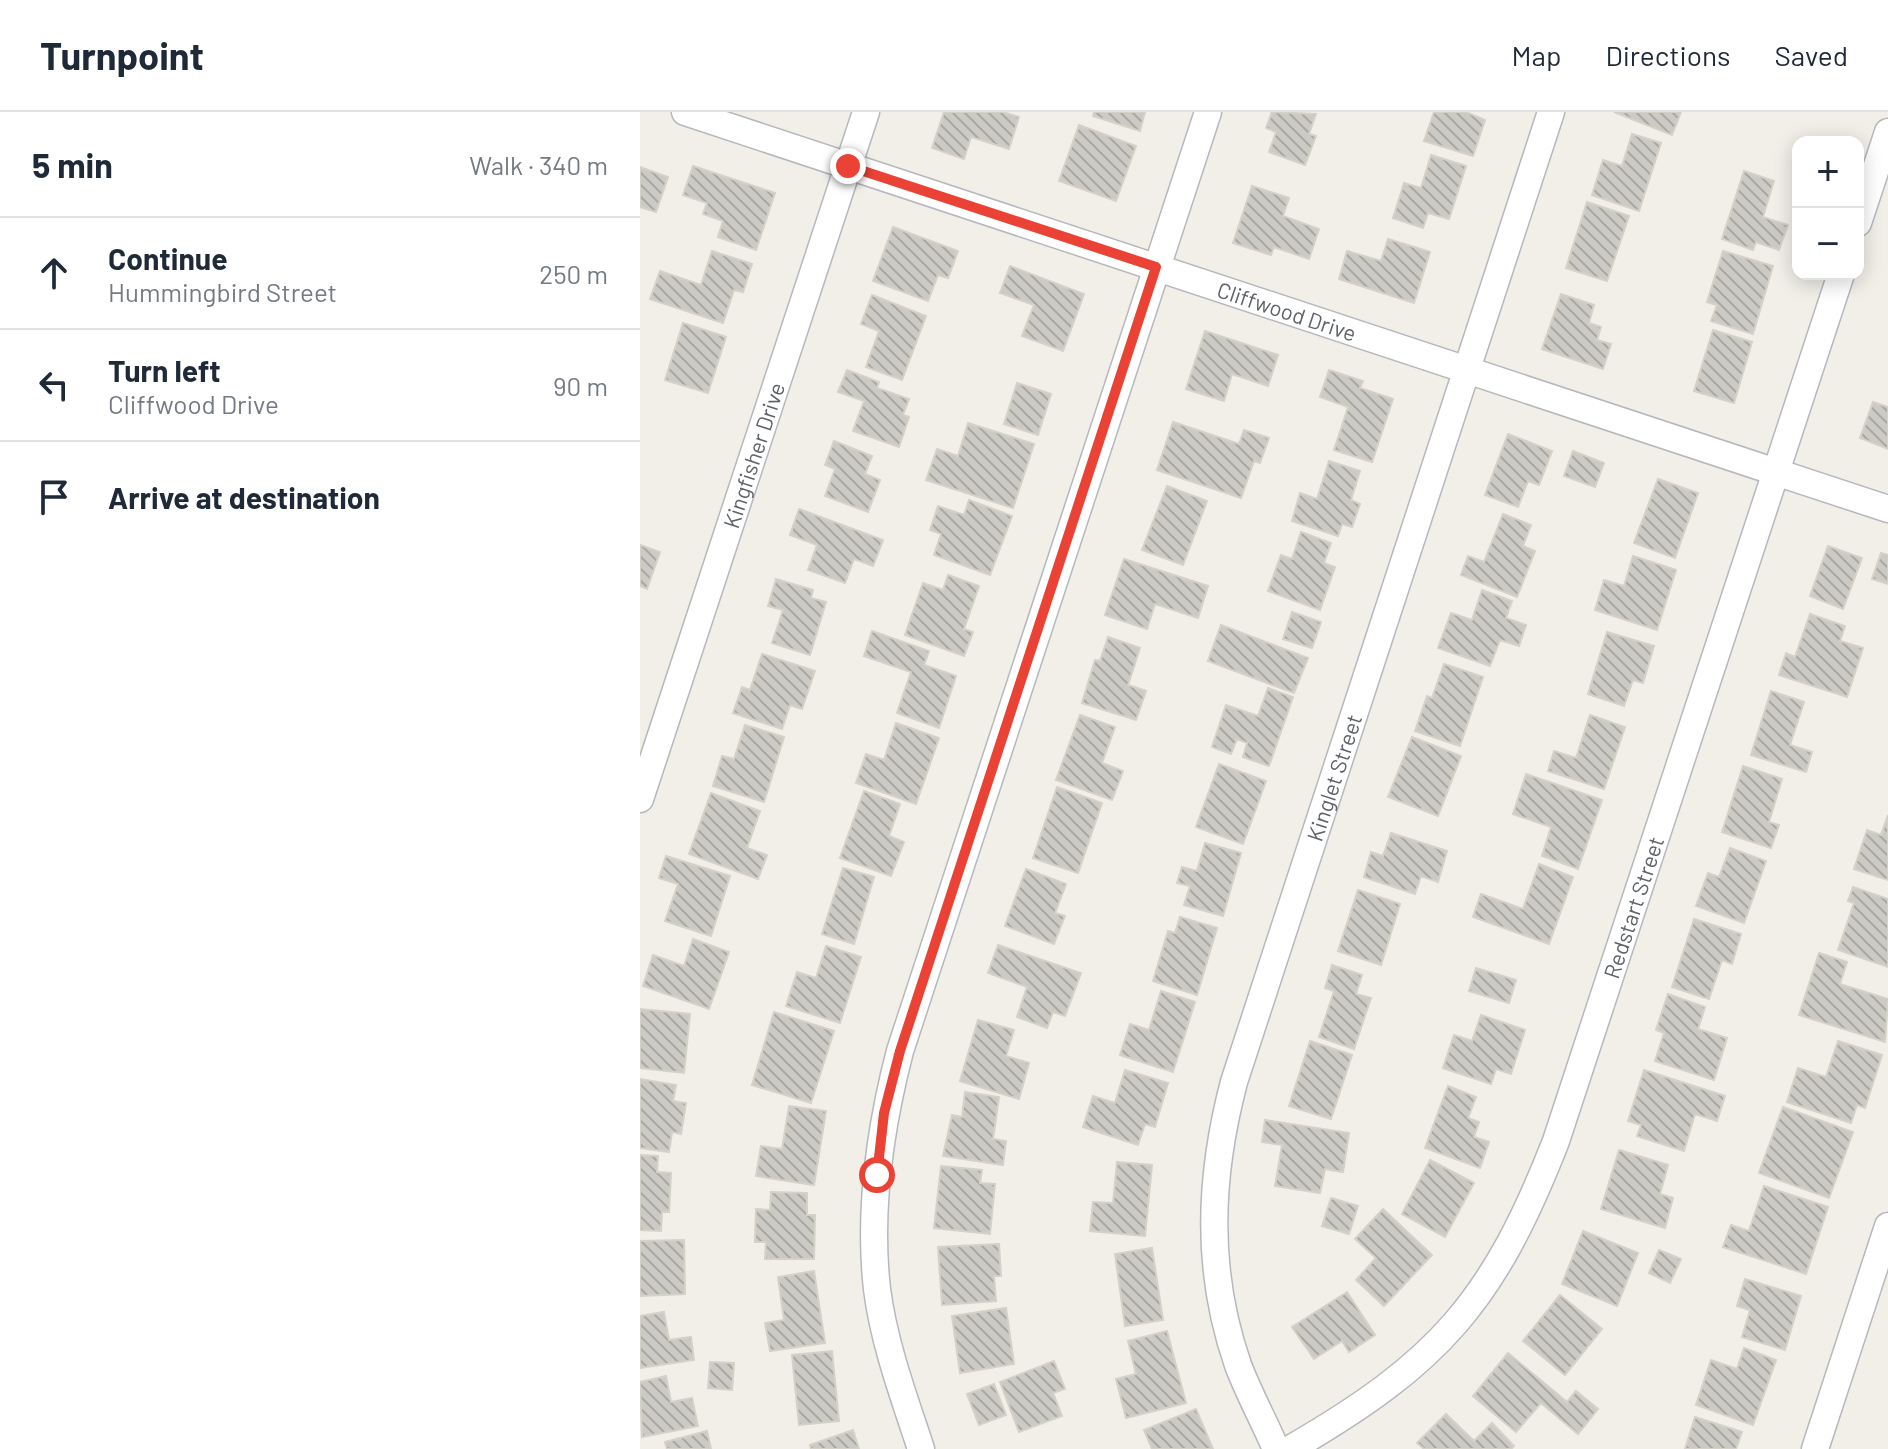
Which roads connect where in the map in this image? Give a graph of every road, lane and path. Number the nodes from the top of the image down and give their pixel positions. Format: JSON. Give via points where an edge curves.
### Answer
{"nodes":[{"id":1,"x":685,"y":112,"type":"edge"},
{"id":2,"x":866,"y":112,"type":"edge"},
{"id":3,"x":1208,"y":112,"type":"edge"},
{"id":4,"x":1551,"y":112,"type":"edge"},
{"id":5,"x":1888,"y":132,"type":"edge"},
{"id":6,"x":848,"y":166,"type":"junction"},
{"id":7,"x":1863,"y":208,"type":"edge"},
{"id":8,"x":1156,"y":267,"type":"junction"},
{"id":9,"x":1839,"y":280,"type":"edge"},
{"id":10,"x":1465,"y":369,"type":"junction"},
{"id":11,"x":1775,"y":472,"type":"junction"},
{"id":12,"x":1888,"y":509,"type":"edge"},
{"id":13,"x":640,"y":799,"type":"edge"},
{"id":14,"x":1888,"y":1226,"type":"edge"},
{"id":15,"x":921,"y":1449,"type":"edge"},
{"id":16,"x":1276,"y":1449,"type":"edge"},
{"id":17,"x":1290,"y":1449,"type":"edge"},
{"id":18,"x":1815,"y":1449,"type":"edge"}],
"edges":[{"from":1,"to":6,"type":"street","name":"Cliffwood Drive"},
{"from":2,"to":6,"type":"street","name":"Kingfisher Drive"},
{"from":3,"to":8,"type":"street"},
{"from":4,"to":10,"type":"street","name":"Kinglet Street"},
{"from":5,"to":7,"type":"street"},
{"from":6,"to":8,"type":"street","name":"Cliffwood Drive"},
{"from":6,"to":13,"type":"street","name":"Kingfisher Drive"},
{"from":8,"to":10,"type":"street","name":"Cliffwood Drive"},
{"from":8,"to":15,"type":"street","via":[[884,1113],[877,1175],[877,1289]]},
{"from":9,"to":11,"type":"street","name":"Redstart Street"},
{"from":10,"to":11,"type":"street","name":"Cliffwood Drive"},
{"from":10,"to":16,"type":"street","name":"Kinglet Street","via":[[1222,1128],[1212,1212],[1214,1258],[1239,1367]]},
{"from":11,"to":12,"type":"street","name":"Cliffwood Drive"},
{"from":11,"to":17,"type":"street","name":"Redstart Street","via":[[1530,1207],[1482,1293],[1452,1330],[1405,1375],[1356,1411]]},
{"from":14,"to":18,"type":"street"}]}
